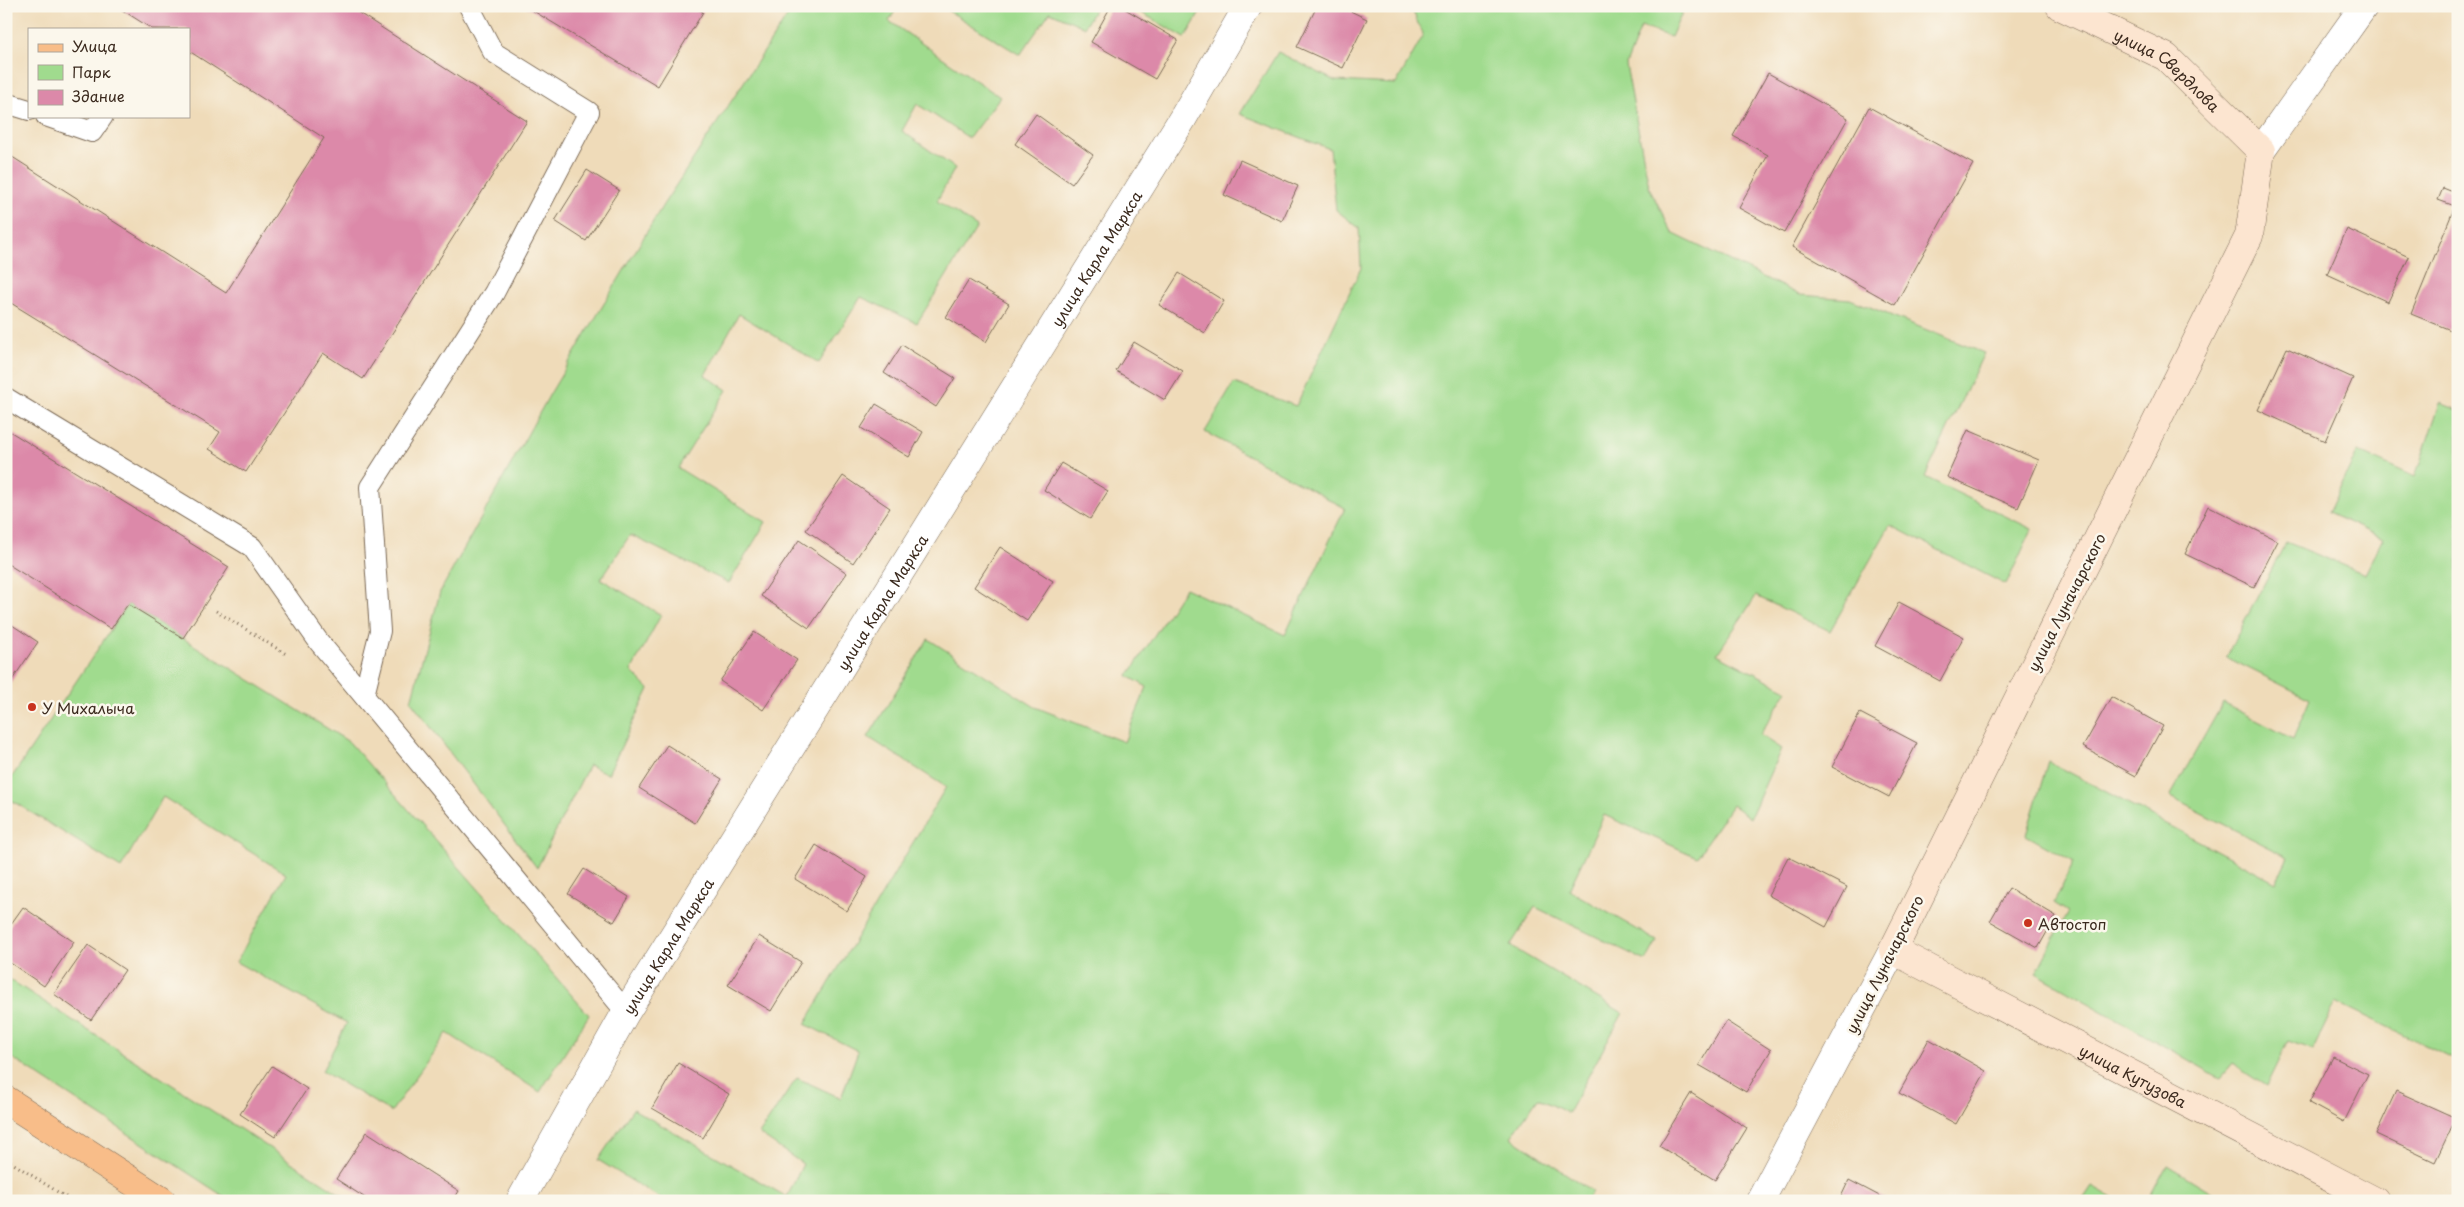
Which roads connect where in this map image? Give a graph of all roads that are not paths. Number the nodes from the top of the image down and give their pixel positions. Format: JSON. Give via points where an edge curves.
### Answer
{"nodes":[{"id":1,"x":470,"y":6,"type":"edge"},
{"id":2,"x":1248,"y":6,"type":"edge"},
{"id":3,"x":2060,"y":6,"type":"edge"},
{"id":4,"x":2364,"y":6,"type":"edge"},
{"id":5,"x":6,"y":103,"type":"edge"},
{"id":6,"x":28,"y":110,"type":"edge"},
{"id":7,"x":52,"y":118,"type":"edge"},
{"id":8,"x":102,"y":118,"type":"edge"},
{"id":9,"x":2261,"y":151,"type":"junction"},
{"id":10,"x":6,"y":398,"type":"edge"},
{"id":11,"x":364,"y":695,"type":"junction"},
{"id":12,"x":1893,"y":950,"type":"junction"},
{"id":13,"x":626,"y":1012,"type":"junction"},
{"id":14,"x":6,"y":1100,"type":"edge"},
{"id":15,"x":162,"y":1201,"type":"edge"},
{"id":16,"x":520,"y":1201,"type":"edge"},
{"id":17,"x":1760,"y":1201,"type":"edge"},
{"id":18,"x":2375,"y":1201,"type":"edge"}],
"edges":[{"from":1,"to":11,"type":"lane","via":[[493,52],[589,112],[494,293],[370,487],[380,632]]},
{"from":2,"to":13,"type":"street","name":"улица Карла Маркса","via":[[1183,118]]},
{"from":3,"to":9,"type":"street","name":"улица Свердлова","via":[[2166,57]]},
{"from":4,"to":9,"type":"street","name":"улица Луначарского"},
{"from":5,"to":6,"type":"lane"},
{"from":7,"to":8,"type":"lane","via":[[92,132]]},
{"from":9,"to":12,"type":"street","name":"улица Луначарского","via":[[2249,236]]},
{"from":10,"to":11,"type":"lane","via":[[252,547],[319,642]]},
{"from":11,"to":13,"type":"lane"},
{"from":12,"to":17,"type":"street","name":"улица Луначарского"},
{"from":12,"to":18,"type":"street","name":"улица Кутузова"},
{"from":13,"to":16,"type":"street","name":"улица Карла Маркса"},
{"from":14,"to":15,"type":"main road"}]}
